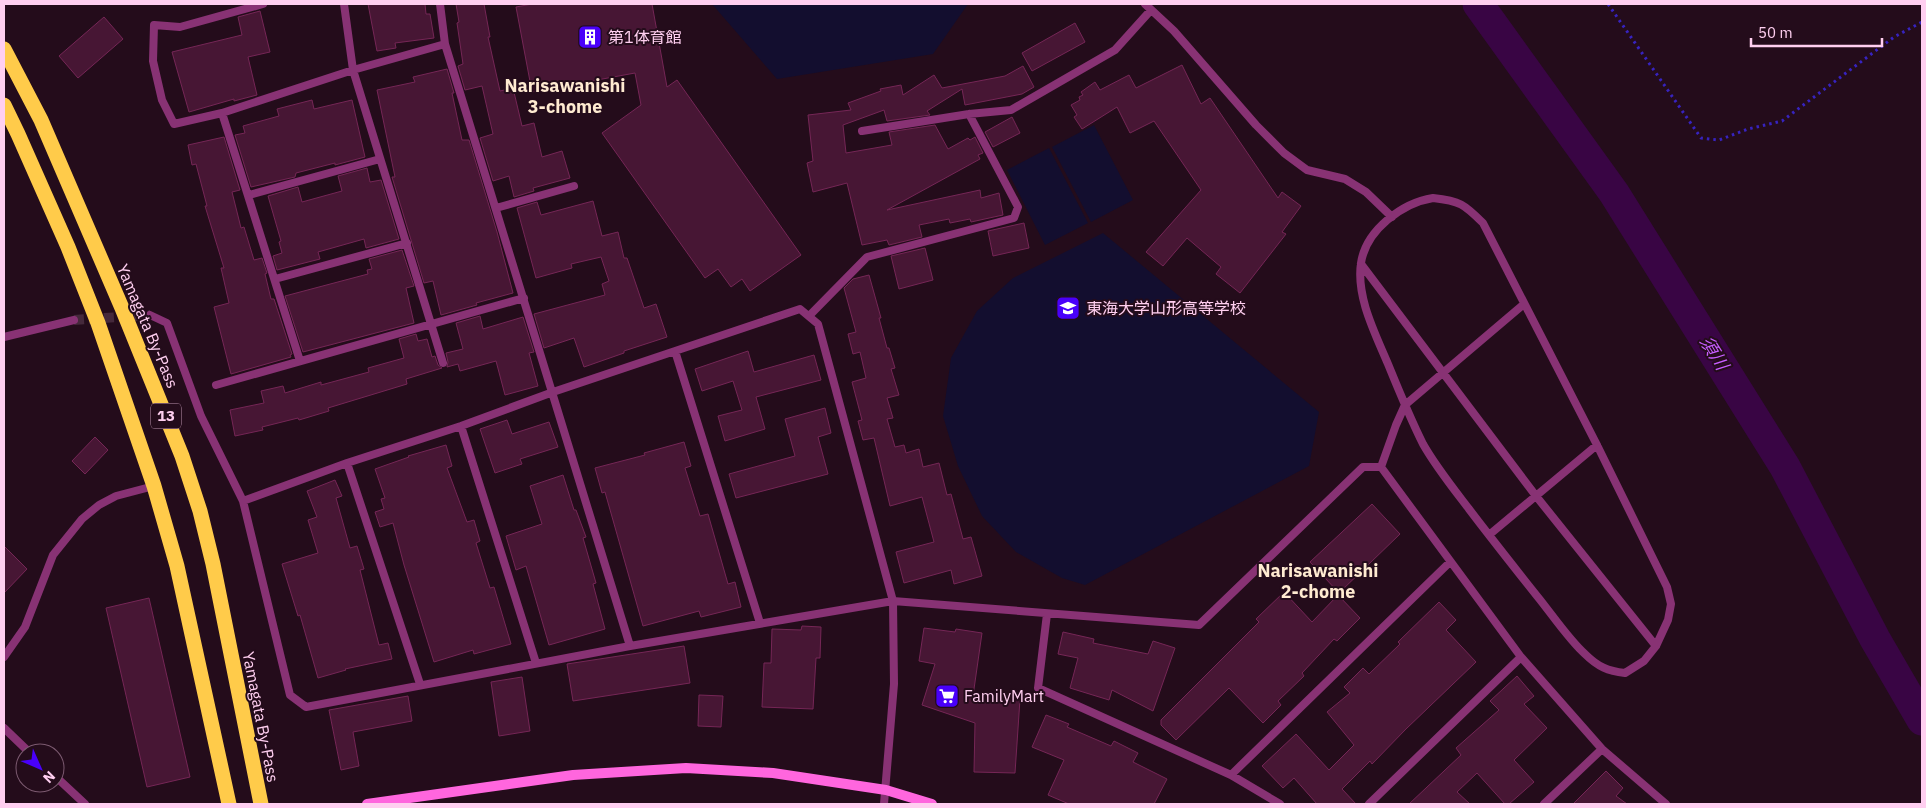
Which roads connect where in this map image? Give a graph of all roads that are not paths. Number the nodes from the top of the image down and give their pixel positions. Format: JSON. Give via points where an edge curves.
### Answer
{"nodes":[{"id":1,"x":264,"y":4,"type":"edge"},
{"id":2,"x":344,"y":4,"type":"edge"},
{"id":3,"x":440,"y":4,"type":"edge"},
{"id":4,"x":1145,"y":4,"type":"edge"},
{"id":5,"x":1151,"y":10,"type":"junction"},
{"id":6,"x":445,"y":44,"type":"junction"},
{"id":7,"x":4,"y":49,"type":"edge"},
{"id":8,"x":353,"y":70,"type":"junction"},
{"id":9,"x":4,"y":105,"type":"edge"},
{"id":10,"x":222,"y":113,"type":"junction"},
{"id":11,"x":969,"y":114,"type":"junction"},
{"id":12,"x":862,"y":131,"type":"dead end"},
{"id":13,"x":380,"y":159,"type":"junction"},
{"id":14,"x":574,"y":186,"type":"dead end"},
{"id":15,"x":249,"y":195,"type":"junction"},
{"id":16,"x":496,"y":208,"type":"junction"},
{"id":17,"x":1392,"y":217,"type":"junction"},
{"id":18,"x":406,"y":244,"type":"junction"},
{"id":19,"x":1361,"y":263,"type":"junction"},
{"id":20,"x":275,"y":279,"type":"junction"},
{"id":21,"x":524,"y":298,"type":"junction"},
{"id":22,"x":1524,"y":304,"type":"junction"},
{"id":23,"x":150,"y":315,"type":"tunnel mouth"},
{"id":24,"x":809,"y":316,"type":"junction"},
{"id":25,"x":74,"y":320,"type":"tunnel mouth"},
{"id":26,"x":431,"y":324,"type":"junction"},
{"id":27,"x":4,"y":336,"type":"edge"},
{"id":28,"x":675,"y":351,"type":"junction"},
{"id":29,"x":300,"y":361,"type":"junction"},
{"id":30,"x":443,"y":363,"type":"dead end"},
{"id":31,"x":1444,"y":373,"type":"junction"},
{"id":32,"x":216,"y":385,"type":"dead end"},
{"id":33,"x":553,"y":392,"type":"junction"},
{"id":34,"x":1404,"y":405,"type":"junction"},
{"id":35,"x":461,"y":426,"type":"junction"},
{"id":36,"x":1597,"y":445,"type":"junction"},
{"id":37,"x":347,"y":463,"type":"junction"},
{"id":38,"x":1381,"y":467,"type":"junction"},
{"id":39,"x":154,"y":486,"type":"junction"},
{"id":40,"x":1536,"y":496,"type":"junction"},
{"id":41,"x":243,"y":500,"type":"junction"},
{"id":42,"x":1489,"y":535,"type":"junction"},
{"id":43,"x":1450,"y":562,"type":"junction"},
{"id":44,"x":893,"y":601,"type":"junction"},
{"id":45,"x":1047,"y":614,"type":"junction"},
{"id":46,"x":760,"y":623,"type":"junction"},
{"id":47,"x":630,"y":646,"type":"junction"},
{"id":48,"x":1656,"y":646,"type":"junction"},
{"id":49,"x":4,"y":657,"type":"edge"},
{"id":50,"x":1521,"y":657,"type":"junction"},
{"id":51,"x":536,"y":664,"type":"junction"},
{"id":52,"x":420,"y":684,"type":"junction"},
{"id":53,"x":4,"y":728,"type":"edge"},
{"id":54,"x":20,"y":743,"type":"edge"},
{"id":55,"x":1602,"y":749,"type":"junction"},
{"id":56,"x":1231,"y":775,"type":"junction"},
{"id":57,"x":65,"y":785,"type":"edge"},
{"id":58,"x":886,"y":790,"type":"junction"},
{"id":59,"x":85,"y":804,"type":"edge"},
{"id":60,"x":229,"y":804,"type":"edge"},
{"id":61,"x":261,"y":804,"type":"edge"},
{"id":62,"x":368,"y":804,"type":"edge"},
{"id":63,"x":884,"y":804,"type":"edge"},
{"id":64,"x":932,"y":804,"type":"edge"},
{"id":65,"x":1280,"y":804,"type":"edge"},
{"id":66,"x":1369,"y":804,"type":"edge"},
{"id":67,"x":1544,"y":804,"type":"edge"},
{"id":68,"x":1666,"y":804,"type":"edge"}],
"edges":[{"from":1,"to":10,"type":"lane","via":[[180,27],[154,25],[153,61],[162,100],[174,124]]},
{"from":2,"to":8,"type":"lane"},
{"from":3,"to":6,"type":"lane"},
{"from":4,"to":5,"type":"lane"},
{"from":5,"to":11,"type":"lane","via":[[1115,50],[1011,110]]},
{"from":5,"to":17,"type":"lane","via":[[1174,30],[1284,153],[1306,170],[1345,179],[1366,192]]},
{"from":6,"to":8,"type":"lane"},
{"from":6,"to":16,"type":"lane"},
{"from":7,"to":61,"type":"highway","name":"Yamagata By-Pass","number":"13","via":[[40,120],[182,456],[213,564]]},
{"from":8,"to":10,"type":"lane"},
{"from":8,"to":13,"type":"lane"},
{"from":9,"to":39,"type":"highway","number":"13","via":[[98,322]]},
{"from":10,"to":15,"type":"lane"},
{"from":11,"to":12,"type":"lane"},
{"from":11,"to":24,"type":"lane","via":[[1018,208],[1014,218],[867,257]]},
{"from":13,"to":15,"type":"lane"},
{"from":13,"to":18,"type":"lane"},
{"from":14,"to":16,"type":"lane"},
{"from":15,"to":20,"type":"lane"},
{"from":16,"to":21,"type":"lane"},
{"from":17,"to":19,"type":"lane","via":[[1378,228],[1366,246]]},
{"from":17,"to":22,"type":"lane","via":[[1421,200],[1433,198],[1465,205],[1483,223]]},
{"from":18,"to":20,"type":"lane"},
{"from":18,"to":26,"type":"lane"},
{"from":19,"to":31,"type":"lane"},
{"from":19,"to":34,"type":"lane","via":[[1368,314]]},
{"from":20,"to":29,"type":"lane"},
{"from":21,"to":26,"type":"lane"},
{"from":21,"to":33,"type":"lane"},
{"from":22,"to":31,"type":"lane"},
{"from":22,"to":36,"type":"lane"},
{"from":23,"to":41,"type":"lane","via":[[167,324],[201,416]]},
{"from":24,"to":28,"type":"lane","via":[[800,309]]},
{"from":24,"to":44,"type":"lane","via":[[818,324]]},
{"from":25,"to":27,"type":"lane"},
{"from":26,"to":29,"type":"lane"},
{"from":26,"to":30,"type":"lane"},
{"from":28,"to":33,"type":"lane"},
{"from":28,"to":46,"type":"lane"},
{"from":29,"to":32,"type":"lane"},
{"from":31,"to":34,"type":"lane"},
{"from":31,"to":40,"type":"lane"},
{"from":33,"to":35,"type":"lane"},
{"from":33,"to":47,"type":"lane"},
{"from":34,"to":38,"type":"lane"},
{"from":34,"to":42,"type":"lane","via":[[1441,472]]},
{"from":35,"to":37,"type":"lane"},
{"from":35,"to":51,"type":"lane"},
{"from":36,"to":40,"type":"lane"},
{"from":36,"to":48,"type":"lane","via":[[1667,586],[1671,604],[1668,620]]},
{"from":37,"to":41,"type":"lane"},
{"from":37,"to":52,"type":"lane"},
{"from":38,"to":43,"type":"lane"},
{"from":38,"to":45,"type":"lane","via":[[1363,467],[1199,624]]},
{"from":39,"to":49,"type":"lane","via":[[116,496],[82,519],[53,555],[25,628]]},
{"from":39,"to":60,"type":"highway","number":"13","via":[[177,566]]},
{"from":40,"to":42,"type":"lane"},
{"from":40,"to":48,"type":"lane"},
{"from":41,"to":52,"type":"lane","via":[[290,694],[306,706]]},
{"from":42,"to":48,"type":"lane","via":[[1585,654],[1607,670],[1625,673],[1644,662]]},
{"from":43,"to":50,"type":"lane"},
{"from":43,"to":56,"type":"lane"},
{"from":44,"to":45,"type":"lane"},
{"from":44,"to":46,"type":"lane"},
{"from":44,"to":58,"type":"lane","via":[[894,684]]},
{"from":45,"to":56,"type":"lane","via":[[1038,688]]},
{"from":46,"to":47,"type":"lane"},
{"from":47,"to":51,"type":"lane"},
{"from":50,"to":55,"type":"lane"},
{"from":50,"to":66,"type":"lane"},
{"from":51,"to":52,"type":"lane"},
{"from":53,"to":54,"type":"lane"},
{"from":55,"to":67,"type":"lane"},
{"from":55,"to":68,"type":"lane"},
{"from":56,"to":65,"type":"lane"},
{"from":57,"to":59,"type":"lane"},
{"from":58,"to":62,"type":"street","via":[[773,773],[686,768],[573,775]]},
{"from":58,"to":63,"type":"lane"},
{"from":58,"to":64,"type":"street"}]}
